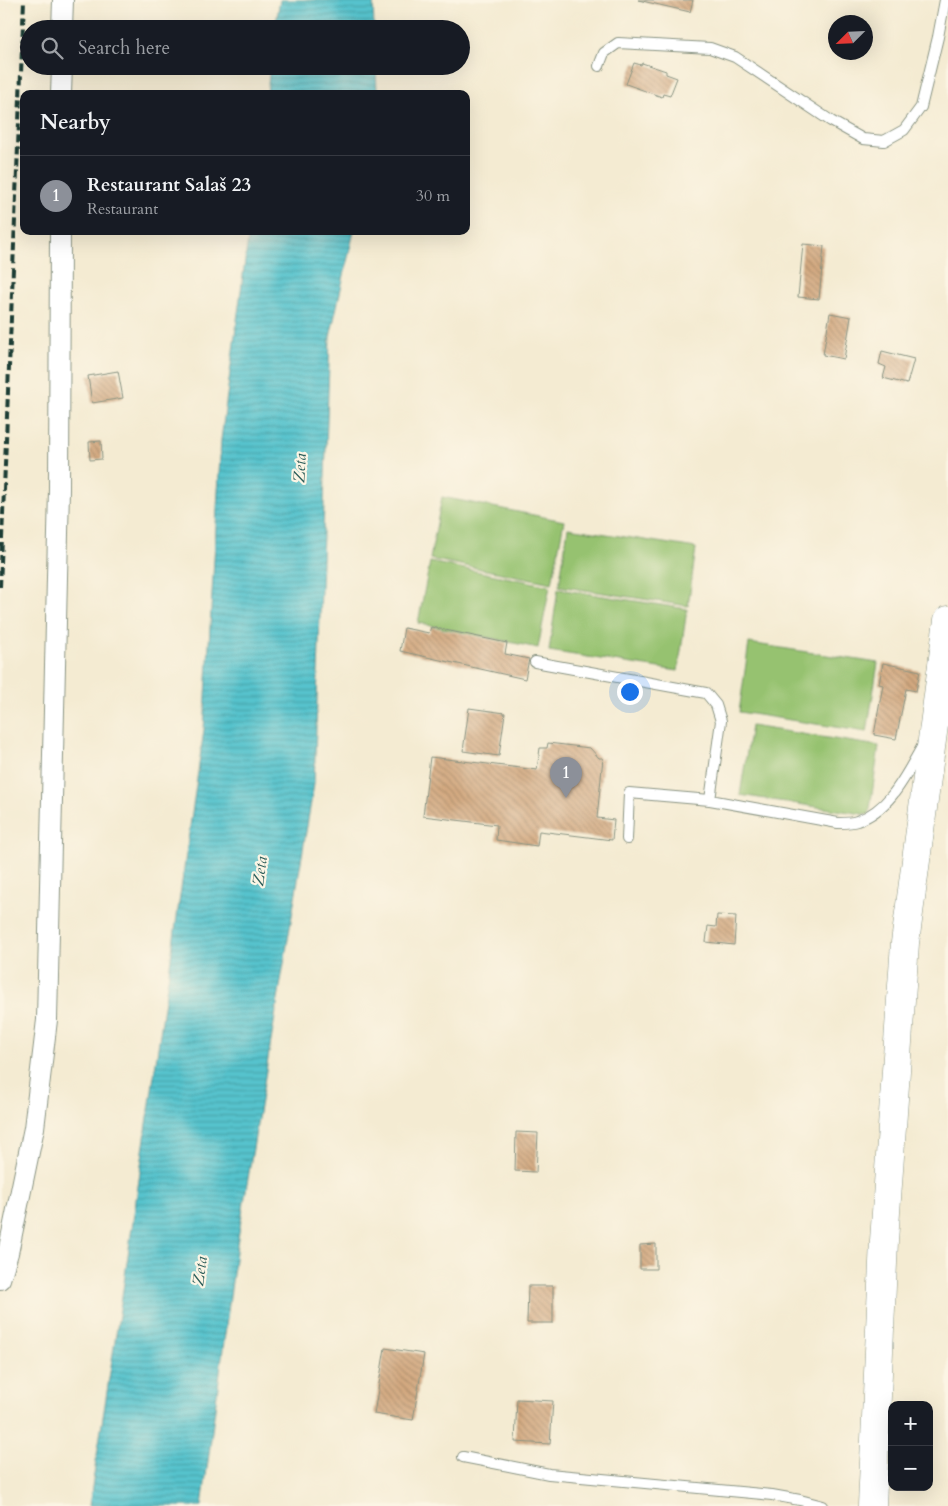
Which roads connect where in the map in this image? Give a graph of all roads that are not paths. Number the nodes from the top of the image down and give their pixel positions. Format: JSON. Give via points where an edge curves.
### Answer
{"nodes":[{"id":1,"x":63,"y":0,"type":"edge"},
{"id":2,"x":945,"y":0,"type":"edge"},
{"id":3,"x":62,"y":20,"type":"edge"},
{"id":4,"x":600,"y":66,"type":"dead end"},
{"id":5,"x":62,"y":75,"type":"edge"},
{"id":6,"x":61,"y":90,"type":"edge"},
{"id":7,"x":60,"y":235,"type":"edge"},
{"id":8,"x":948,"y":620,"type":"edge"},
{"id":9,"x":535,"y":662,"type":"dead end"},
{"id":10,"x":934,"y":727,"type":"junction"},
{"id":11,"x":710,"y":800,"type":"junction"},
{"id":12,"x":627,"y":839,"type":"dead end"},
{"id":13,"x":0,"y":1279,"type":"edge"},
{"id":14,"x":463,"y":1457,"type":"dead end"},
{"id":15,"x":823,"y":1506,"type":"edge"},
{"id":16,"x":872,"y":1506,"type":"edge"}],
"edges":[{"from":1,"to":3,"type":"street"},
{"from":2,"to":4,"type":"lane","via":[[921,107],[904,130],[884,141],[863,139],[736,57],[710,48],[618,43],[604,53]]},
{"from":5,"to":6,"type":"street"},
{"from":7,"to":13,"type":"street","via":[[59,499],[47,1020],[34,1128]]},
{"from":8,"to":10,"type":"main road"},
{"from":9,"to":11,"type":"lane","via":[[706,693],[716,705],[721,721]]},
{"from":10,"to":11,"type":"lane","via":[[887,802],[876,812],[857,821],[838,824]]},
{"from":10,"to":16,"type":"main road","via":[[905,943],[884,1241]]},
{"from":11,"to":12,"type":"lane","via":[[629,793]]},
{"from":14,"to":15,"type":"lane","via":[[549,1474],[772,1495]]}]}
